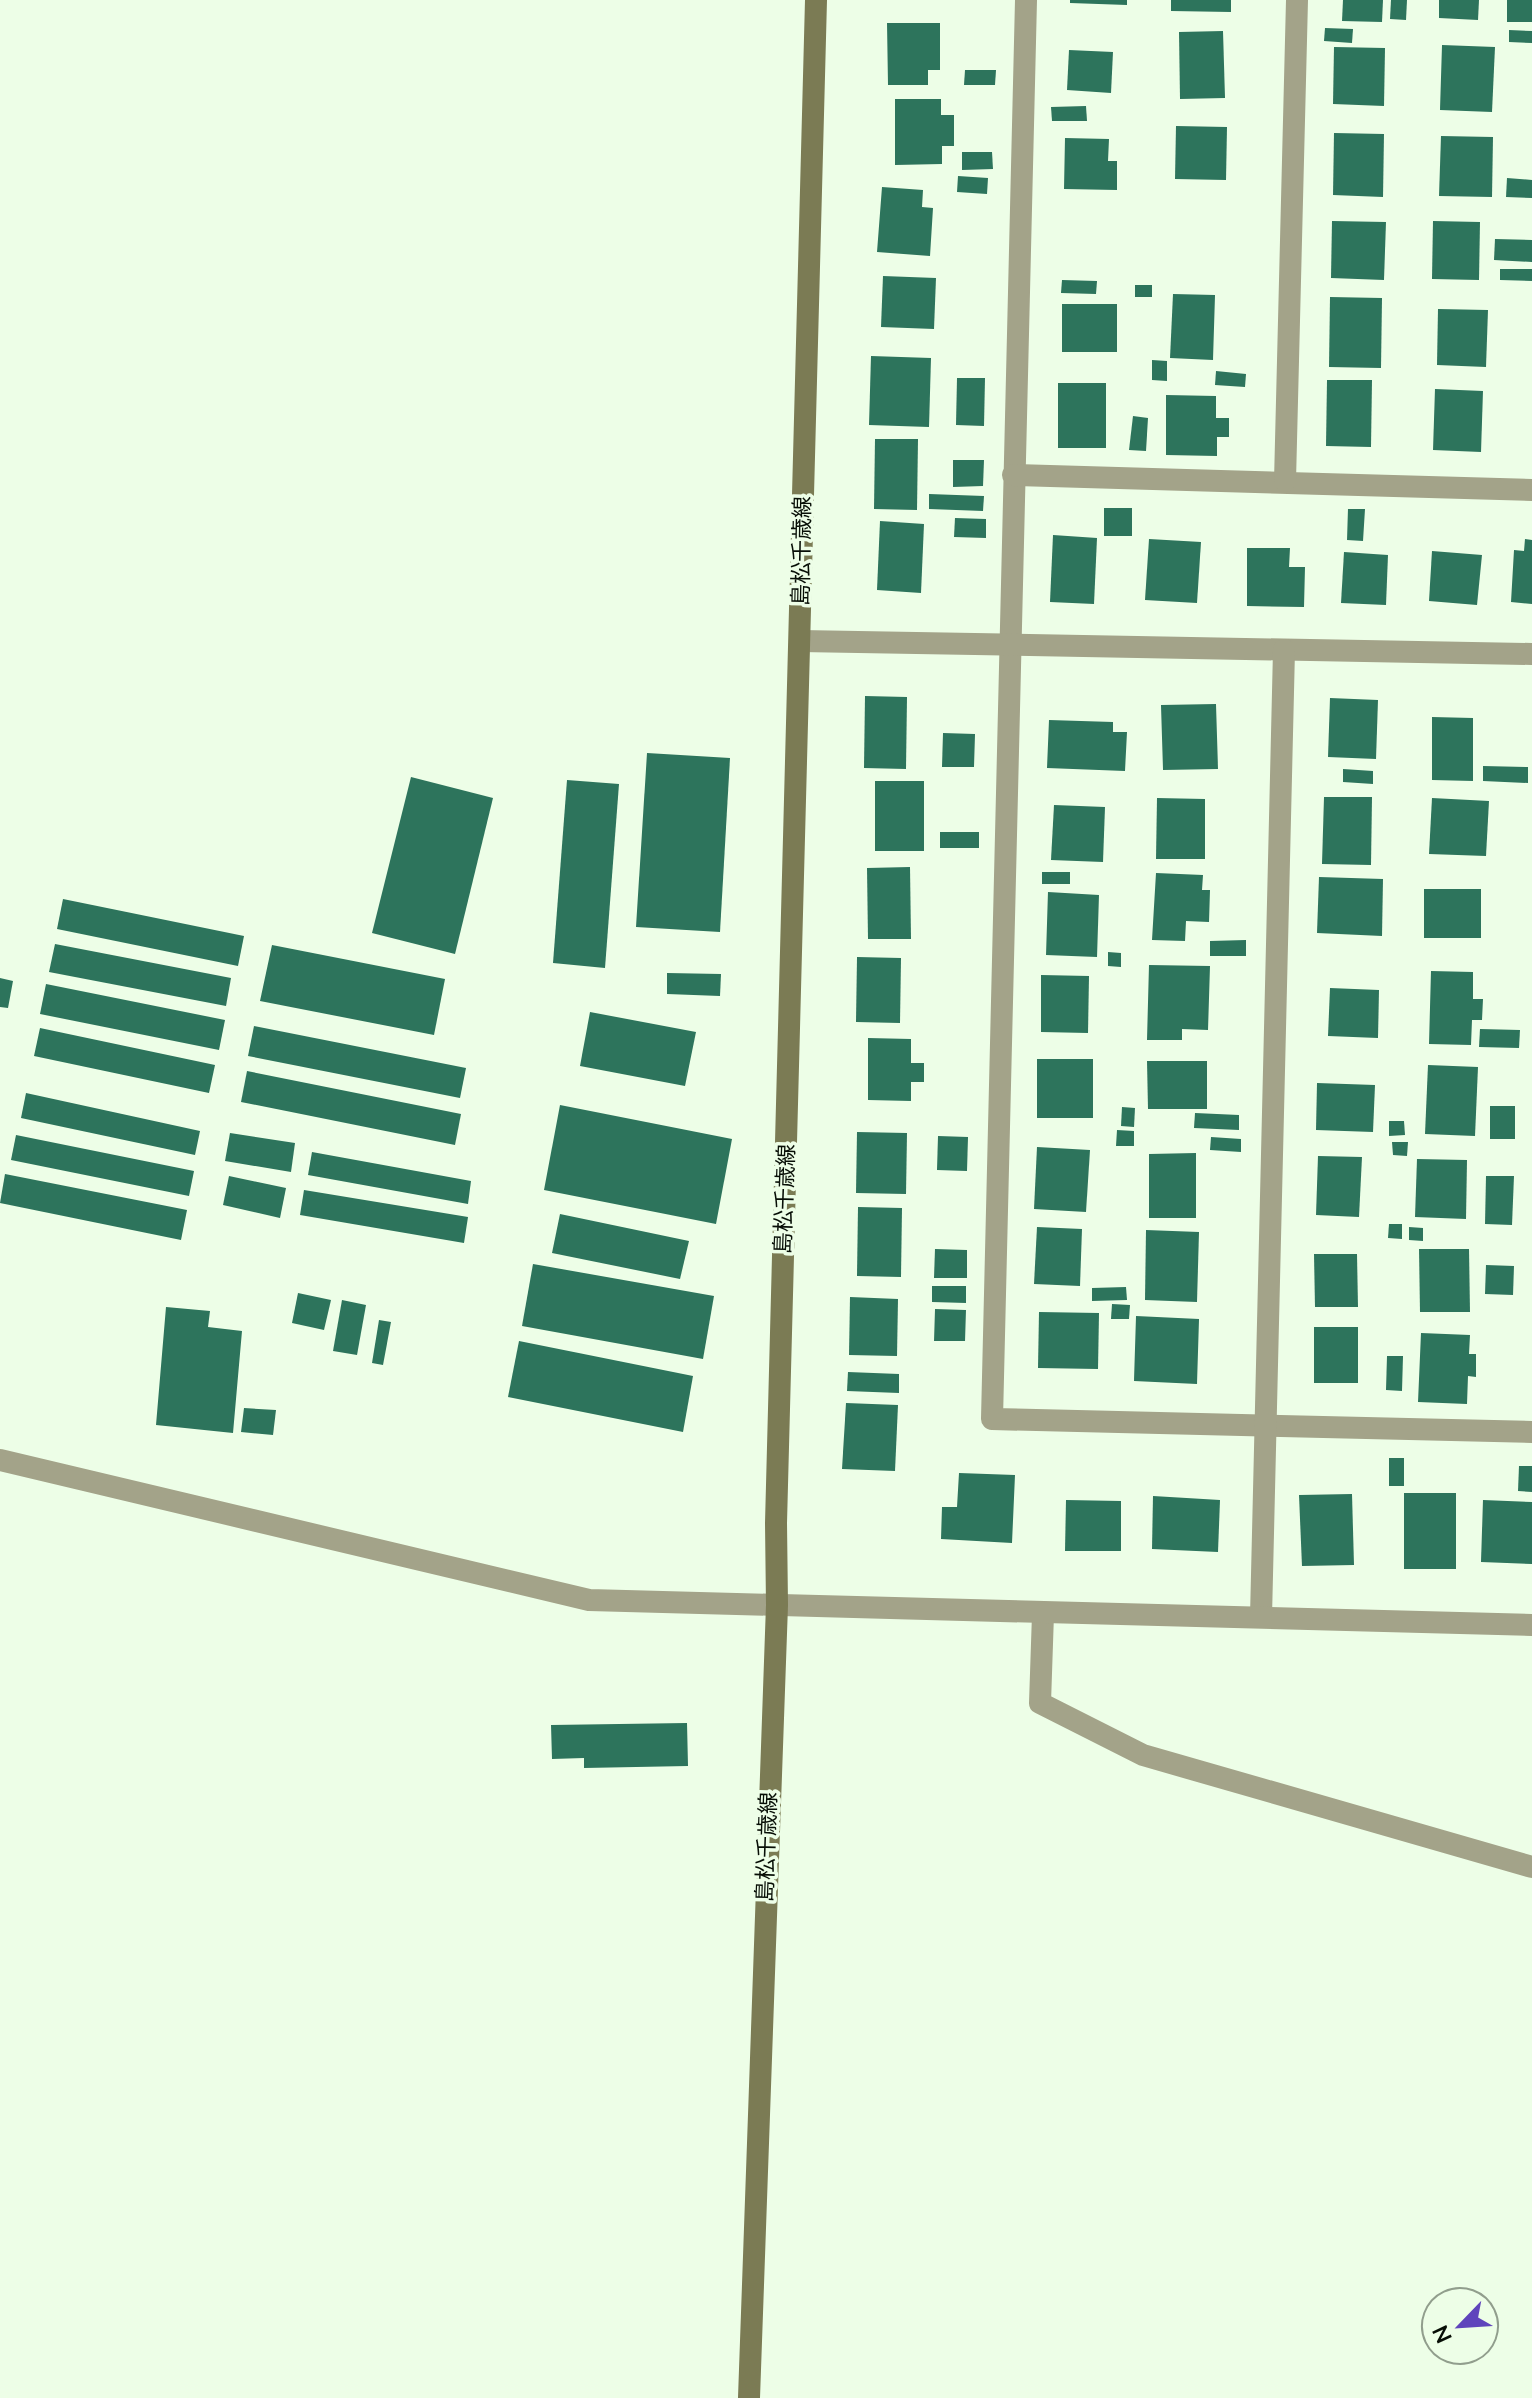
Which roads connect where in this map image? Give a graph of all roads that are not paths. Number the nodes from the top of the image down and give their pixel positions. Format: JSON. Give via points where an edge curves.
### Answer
{"nodes":[{"id":1,"x":816,"y":0,"type":"edge"},
{"id":2,"x":1026,"y":0,"type":"edge"},
{"id":3,"x":1297,"y":0,"type":"edge"},
{"id":4,"x":1013,"y":475,"type":"junction"},
{"id":5,"x":1285,"y":481,"type":"junction"},
{"id":6,"x":1532,"y":490,"type":"edge"},
{"id":7,"x":800,"y":641,"type":"junction"},
{"id":8,"x":1009,"y":643,"type":"junction"},
{"id":9,"x":1284,"y":650,"type":"junction"},
{"id":10,"x":1532,"y":654,"type":"edge"},
{"id":11,"x":1265,"y":1423,"type":"junction"},
{"id":12,"x":1532,"y":1432,"type":"edge"},
{"id":13,"x":0,"y":1460,"type":"edge"},
{"id":14,"x":777,"y":1605,"type":"junction"},
{"id":15,"x":1043,"y":1614,"type":"junction"},
{"id":16,"x":1261,"y":1617,"type":"junction"},
{"id":17,"x":1532,"y":1625,"type":"edge"},
{"id":18,"x":1532,"y":1867,"type":"edge"},
{"id":19,"x":749,"y":2398,"type":"edge"}],
"edges":[{"from":1,"to":7,"type":"main road","name":"島松千歳線"},
{"from":2,"to":4,"type":"street"},
{"from":3,"to":5,"type":"street"},
{"from":4,"to":5,"type":"street"},
{"from":4,"to":8,"type":"street"},
{"from":5,"to":6,"type":"street"},
{"from":7,"to":8,"type":"street"},
{"from":7,"to":14,"type":"main road","name":"島松千歳線"},
{"from":8,"to":9,"type":"street"},
{"from":8,"to":11,"type":"street","via":[[992,1419]]},
{"from":9,"to":10,"type":"street"},
{"from":9,"to":11,"type":"street"},
{"from":11,"to":12,"type":"street"},
{"from":11,"to":16,"type":"street"},
{"from":13,"to":14,"type":"street","via":[[589,1600]]},
{"from":14,"to":15,"type":"street"},
{"from":14,"to":19,"type":"main road","name":"島松千歳線"},
{"from":15,"to":16,"type":"street"},
{"from":15,"to":18,"type":"street","via":[[1040,1703],[1143,1755]]},
{"from":16,"to":17,"type":"street"}]}
